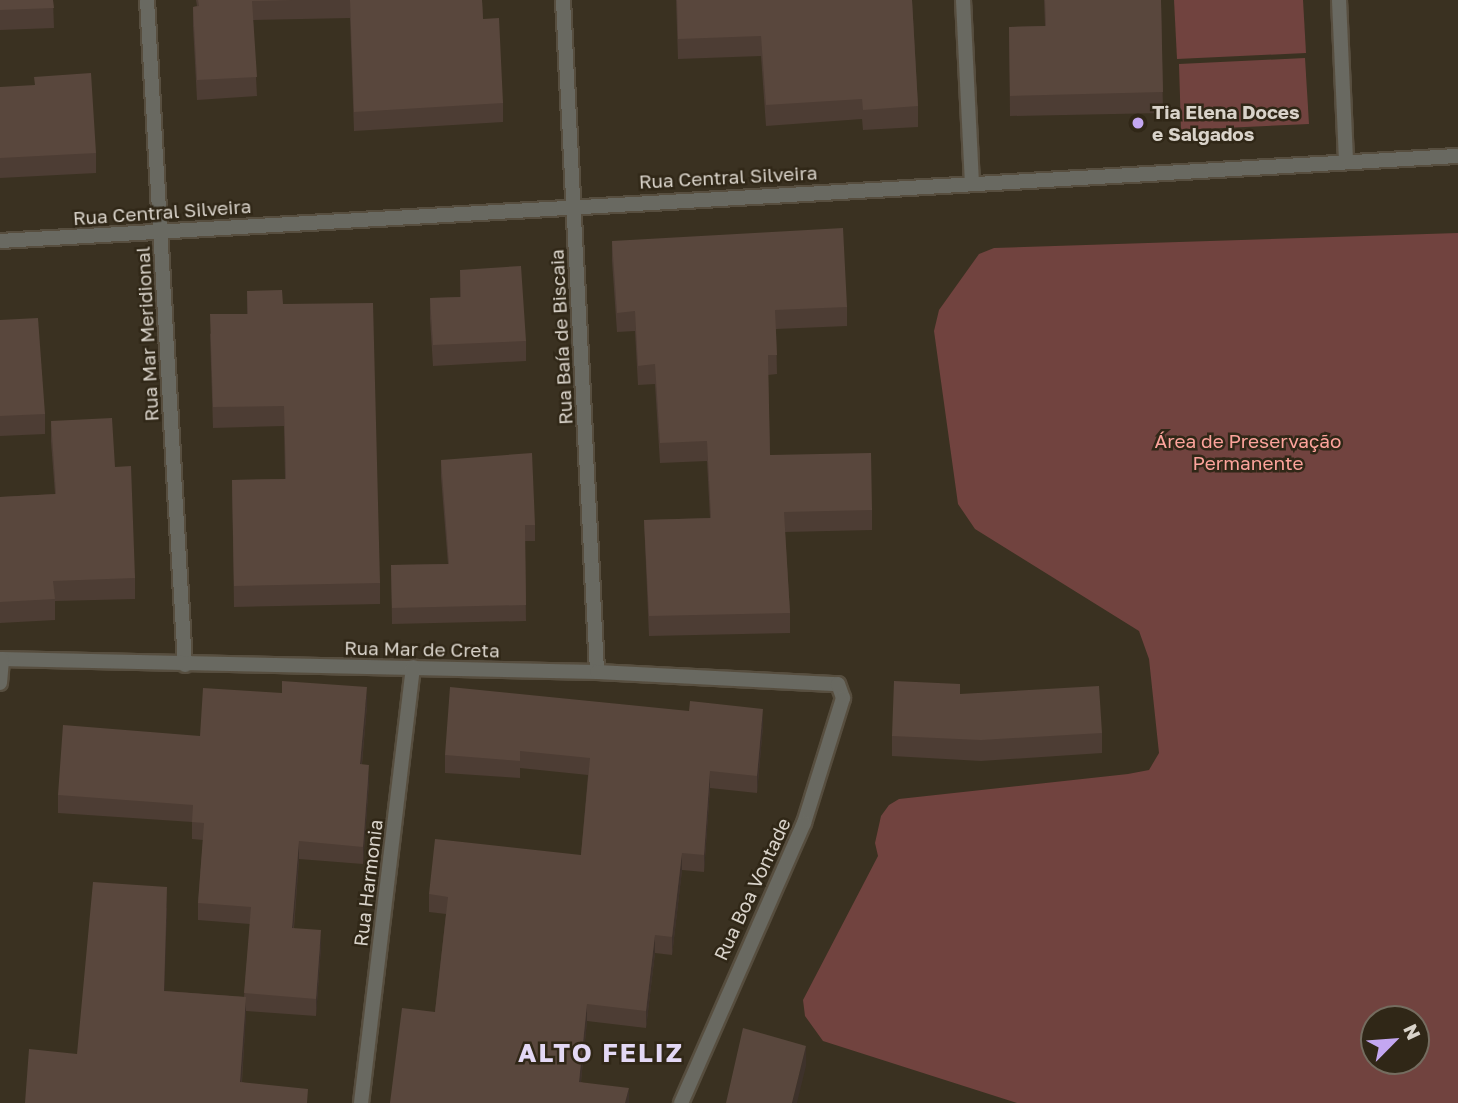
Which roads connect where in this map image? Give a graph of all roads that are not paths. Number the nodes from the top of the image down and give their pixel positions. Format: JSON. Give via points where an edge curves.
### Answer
{"nodes":[{"id":1,"x":147,"y":0,"type":"edge"},
{"id":2,"x":563,"y":0,"type":"edge"},
{"id":3,"x":963,"y":0,"type":"edge"},
{"id":4,"x":1339,"y":0,"type":"edge"},
{"id":5,"x":1458,"y":156,"type":"edge"},
{"id":6,"x":1346,"y":162,"type":"junction"},
{"id":7,"x":972,"y":184,"type":"junction"},
{"id":8,"x":574,"y":204,"type":"junction"},
{"id":9,"x":160,"y":232,"type":"junction"},
{"id":10,"x":0,"y":241,"type":"edge"},
{"id":11,"x":1,"y":659,"type":"edge"},
{"id":12,"x":185,"y":665,"type":"junction"},
{"id":13,"x":413,"y":667,"type":"junction"},
{"id":14,"x":597,"y":673,"type":"junction"},
{"id":15,"x":0,"y":683,"type":"edge"},
{"id":16,"x":842,"y":687,"type":"joint"},
{"id":17,"x":361,"y":1103,"type":"edge"},
{"id":18,"x":681,"y":1103,"type":"edge"}],
"edges":[{"from":1,"to":9,"type":"street","name":"Rua Mar Meridional"},
{"from":2,"to":8,"type":"street","name":"Rua Baía de Biscaia"},
{"from":3,"to":7,"type":"street"},
{"from":4,"to":6,"type":"street"},
{"from":5,"to":6,"type":"street","name":"Rua Central Silveira"},
{"from":6,"to":7,"type":"street","name":"Rua Central Silveira"},
{"from":7,"to":8,"type":"street","name":"Rua Central Silveira"},
{"from":8,"to":9,"type":"street","name":"Rua Central Silveira"},
{"from":8,"to":14,"type":"street","name":"Rua Baía de Biscaia"},
{"from":9,"to":10,"type":"street","name":"Rua Central Silveira"},
{"from":9,"to":12,"type":"street","name":"Rua Mar Meridional"},
{"from":11,"to":12,"type":"street","name":"Rua Mar de Creta"},
{"from":11,"to":15,"type":"street"},
{"from":12,"to":13,"type":"street","name":"Rua Mar de Creta"},
{"from":13,"to":14,"type":"street","name":"Rua Mar de Creta"},
{"from":13,"to":17,"type":"street","name":"Rua Harmonia"},
{"from":14,"to":16,"type":"street","name":"Rua Mar de Creta","via":[[826,681]]},
{"from":16,"to":18,"type":"street","name":"Rua Boa Vontade","via":[[843,698],[804,823]]}]}
